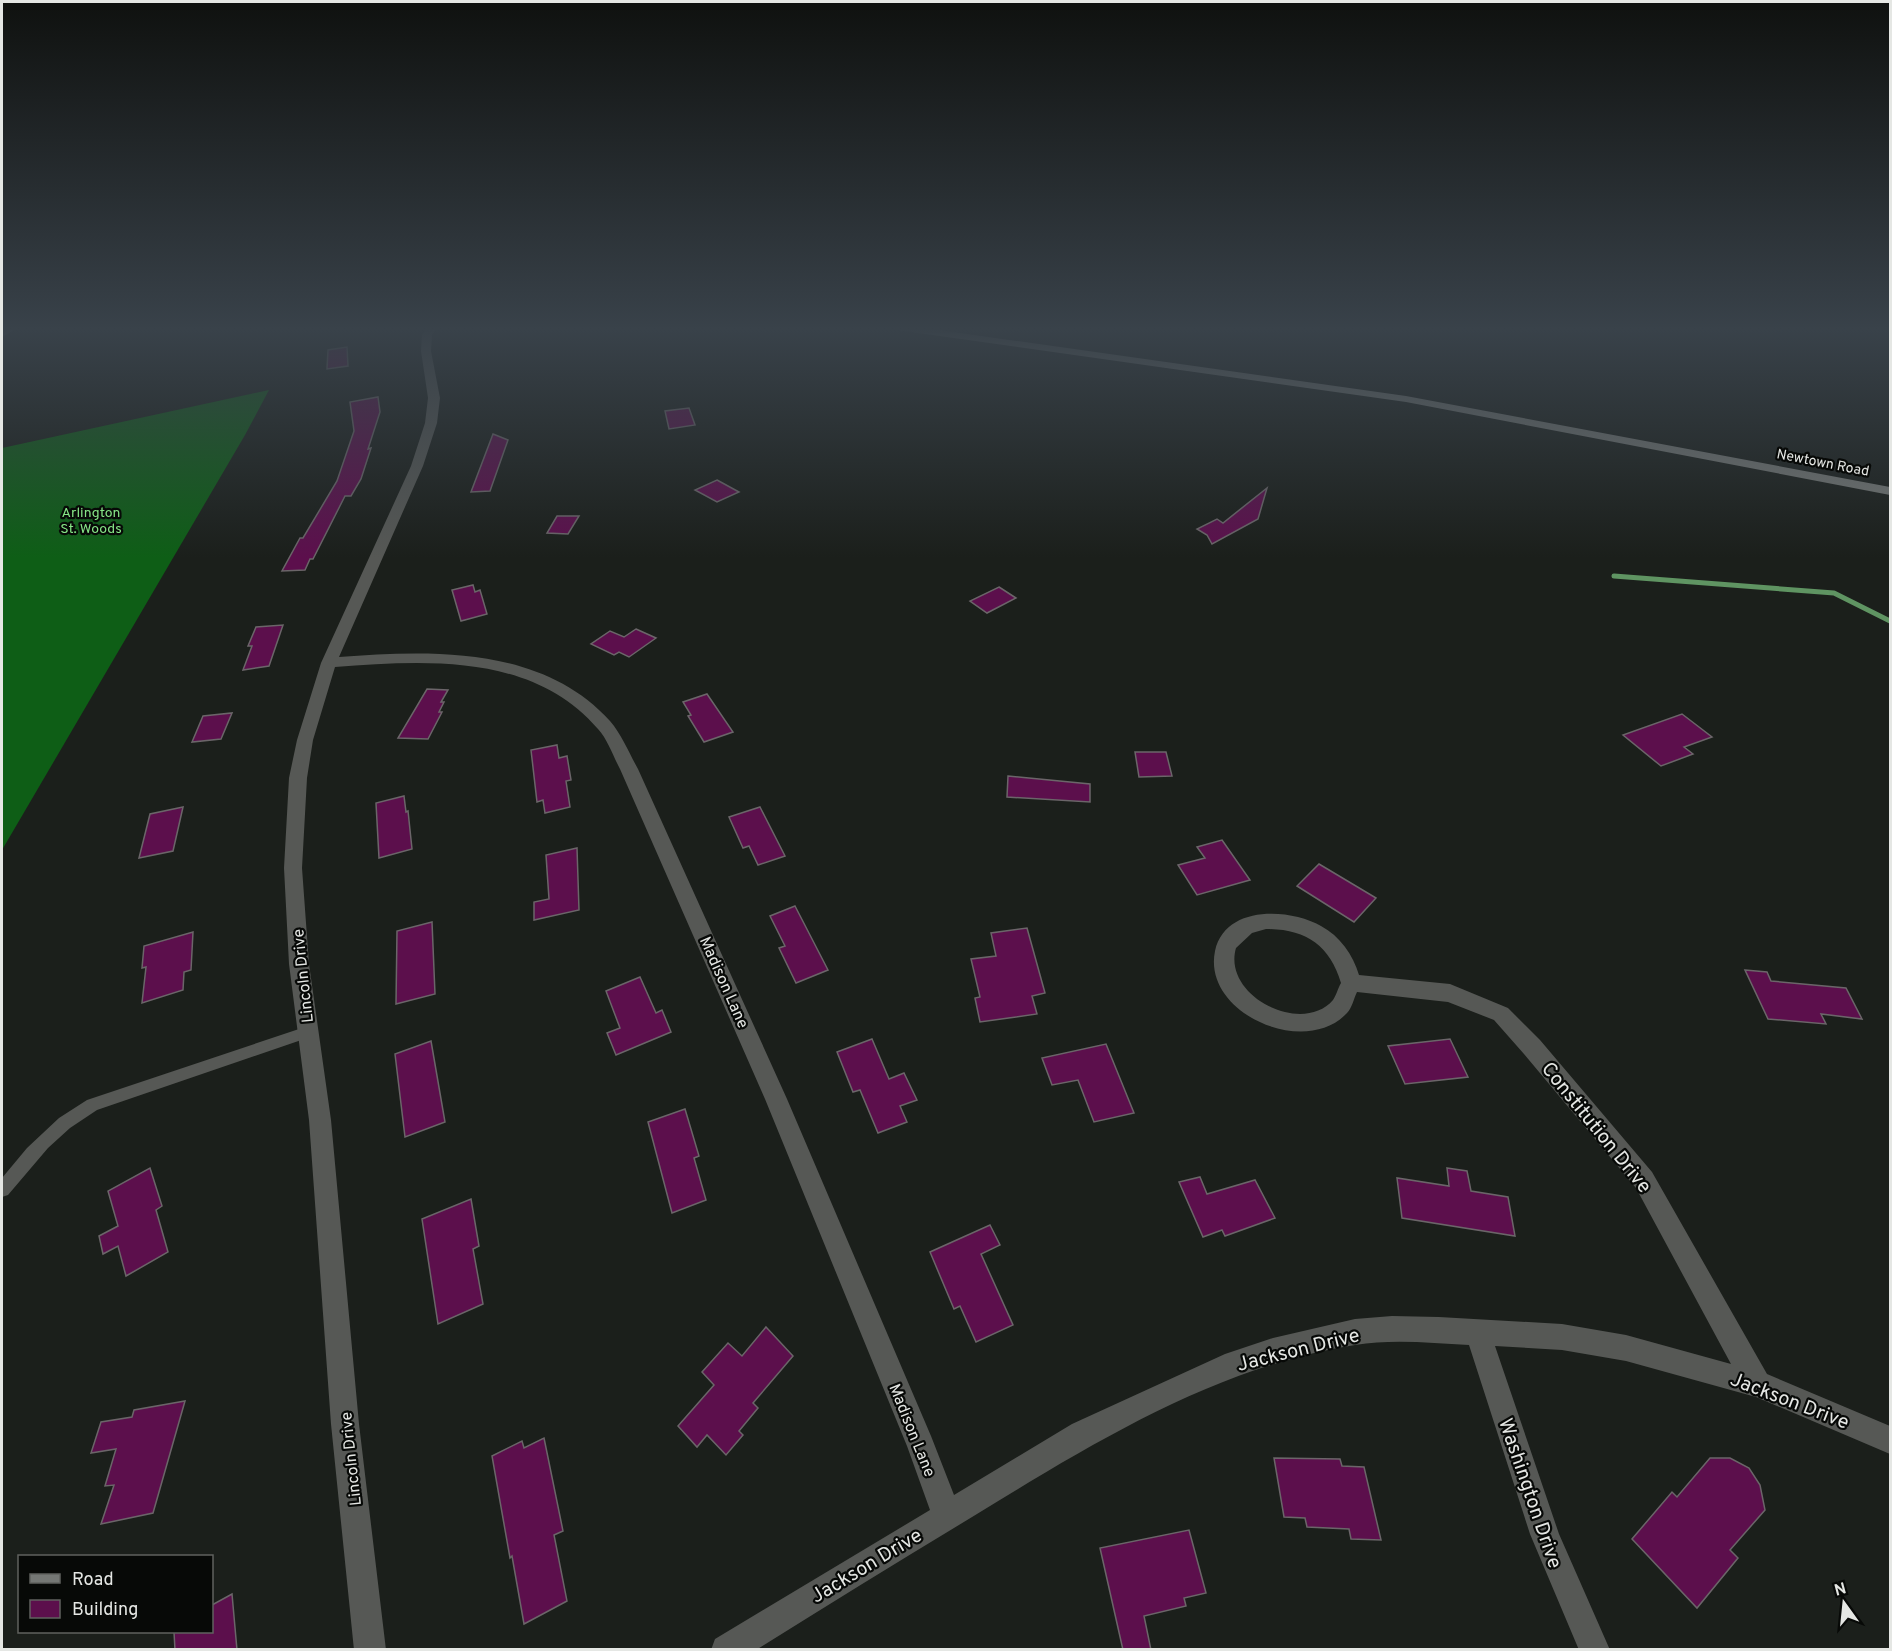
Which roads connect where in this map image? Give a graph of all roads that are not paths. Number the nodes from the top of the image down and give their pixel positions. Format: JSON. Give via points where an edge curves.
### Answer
{"nodes":[{"id":1,"x":433,"y":404,"type":"edge"},
{"id":2,"x":1439,"y":404,"type":"edge"},
{"id":3,"x":1890,"y":491,"type":"edge"},
{"id":4,"x":329,"y":663,"type":"junction"},
{"id":5,"x":1351,"y":983,"type":"junction"},
{"id":6,"x":308,"y":1032,"type":"junction"},
{"id":7,"x":2,"y":1190,"type":"edge"},
{"id":8,"x":1478,"y":1333,"type":"junction"},
{"id":9,"x":1757,"y":1384,"type":"junction"},
{"id":10,"x":1890,"y":1440,"type":"edge"},
{"id":11,"x":946,"y":1516,"type":"junction"},
{"id":12,"x":370,"y":1650,"type":"edge"},
{"id":13,"x":726,"y":1650,"type":"edge"},
{"id":14,"x":1595,"y":1650,"type":"edge"}],
"edges":[{"from":1,"to":4,"type":"street","name":"Lincoln Drive","via":[[417,466]]},
{"from":2,"to":3,"type":"street","name":"Newtown Road"},
{"from":4,"to":6,"type":"street","name":"Lincoln Drive","via":[[305,740],[298,778],[294,845],[299,964]]},
{"from":4,"to":11,"type":"street","name":"Madison Lane","via":[[439,658],[493,665],[545,679],[575,698],[604,725],[629,769],[771,1088],[921,1446]]},
{"from":5,"to":5,"type":"street","via":[[1348,996],[1330,1016],[1316,1021],[1283,1021],[1259,1011],[1239,996],[1229,983],[1223,956],[1231,939],[1245,927],[1258,922],[1290,922],[1333,945],[1349,970]]},
{"from":5,"to":9,"type":"street","name":"Constitution Drive","via":[[1450,993],[1501,1014],[1644,1180]]},
{"from":6,"to":7,"type":"lane","via":[[92,1105],[40,1142]]},
{"from":6,"to":12,"type":"street","name":"Lincoln Drive","via":[[320,1120],[345,1424]]},
{"from":8,"to":9,"type":"street","name":"Jackson Drive","via":[[1562,1337],[1626,1348]]},
{"from":8,"to":11,"type":"street","name":"Jackson Drive","via":[[1392,1329],[1355,1332],[1234,1364],[1082,1434]]},
{"from":8,"to":14,"type":"street","name":"Washington Drive","via":[[1535,1511],[1555,1565]]},
{"from":9,"to":10,"type":"street","name":"Jackson Drive"},
{"from":11,"to":13,"type":"street","name":"Jackson Drive"}]}
